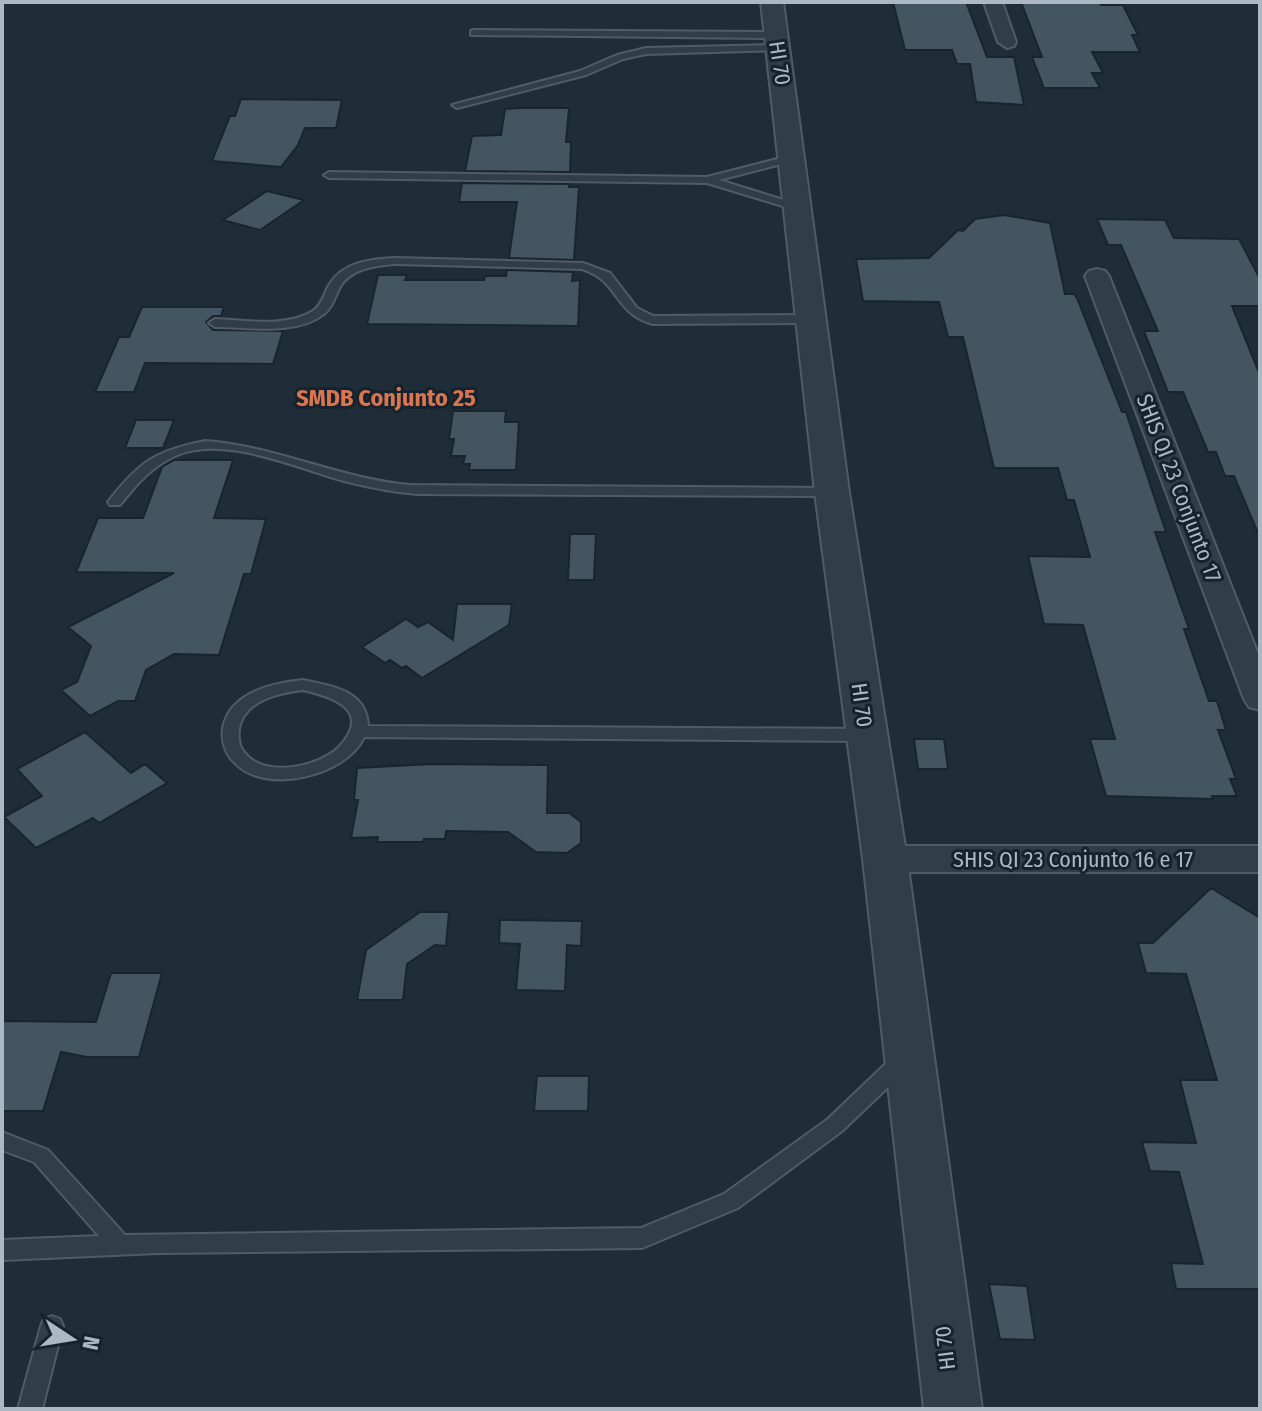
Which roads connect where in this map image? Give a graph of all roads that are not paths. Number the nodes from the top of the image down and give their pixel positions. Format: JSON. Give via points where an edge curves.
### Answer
{"nodes":[{"id":1,"x":993,"y":2,"type":"edge"},
{"id":2,"x":775,"y":28,"type":"edge"},
{"id":3,"x":474,"y":33,"type":"dead end"},
{"id":4,"x":1007,"y":42,"type":"dead end"},
{"id":5,"x":457,"y":105,"type":"dead end"},
{"id":6,"x":793,"y":158,"type":"junction"},
{"id":7,"x":329,"y":175,"type":"dead end"},
{"id":8,"x":707,"y":180,"type":"junction"},
{"id":9,"x":799,"y":208,"type":"junction"},
{"id":10,"x":1097,"y":276,"type":"dead end"},
{"id":11,"x":810,"y":319,"type":"junction"},
{"id":12,"x":215,"y":323,"type":"dead end"},
{"id":13,"x":832,"y":492,"type":"junction"},
{"id":14,"x":115,"y":502,"type":"dead end"},
{"id":15,"x":1260,"y":699,"type":"edge"},
{"id":16,"x":360,"y":731,"type":"junction"},
{"id":17,"x":866,"y":735,"type":"junction"},
{"id":18,"x":885,"y":859,"type":"junction"},
{"id":19,"x":1260,"y":859,"type":"edge"},
{"id":20,"x":909,"y":1055,"type":"junction"},
{"id":21,"x":2,"y":1141,"type":"edge"},
{"id":22,"x":120,"y":1244,"type":"junction"},
{"id":23,"x":2,"y":1250,"type":"edge"},
{"id":24,"x":52,"y":1326,"type":"dead end"},
{"id":25,"x":30,"y":1409,"type":"edge"},
{"id":26,"x":953,"y":1409,"type":"edge"}],
"edges":[{"from":1,"to":4,"type":"street"},
{"from":2,"to":3,"type":"lane"},
{"from":2,"to":5,"type":"lane","via":[[620,57],[583,73]]},
{"from":2,"to":6,"type":"street","name":"HI 70"},
{"from":6,"to":8,"type":"lane"},
{"from":6,"to":9,"type":"street","name":"HI 70"},
{"from":7,"to":8,"type":"lane"},
{"from":8,"to":9,"type":"lane"},
{"from":9,"to":11,"type":"street","name":"HI 70"},
{"from":10,"to":15,"type":"street","name":"SHIS QI 23 Conjunto 17"},
{"from":11,"to":12,"type":"lane","via":[[653,320],[631,311],[611,279],[583,266],[395,261],[350,272],[338,281],[326,306],[303,320]]},
{"from":11,"to":13,"type":"street","name":"HI 70"},
{"from":13,"to":14,"type":"lane","via":[[438,491],[382,486],[273,454],[205,445],[171,450],[148,462]]},
{"from":13,"to":17,"type":"street","name":"HI 70"},
{"from":16,"to":16,"type":"lane","via":[[354,703],[333,690],[303,685],[254,699],[234,717],[229,732],[230,746],[254,769],[297,774],[338,759]]},
{"from":16,"to":17,"type":"lane"},
{"from":17,"to":18,"type":"street","name":"HI 70"},
{"from":18,"to":19,"type":"street","name":"SHIS QI 23 Conjunto 16 e 17"},
{"from":18,"to":20,"type":"street","name":"HI 70"},
{"from":20,"to":22,"type":"lane","via":[[835,1125],[731,1201],[642,1238]]},
{"from":20,"to":26,"type":"street","name":"HI 70"},
{"from":21,"to":22,"type":"lane","via":[[41,1156]]},
{"from":22,"to":23,"type":"lane"},
{"from":24,"to":25,"type":"lane"}]}
